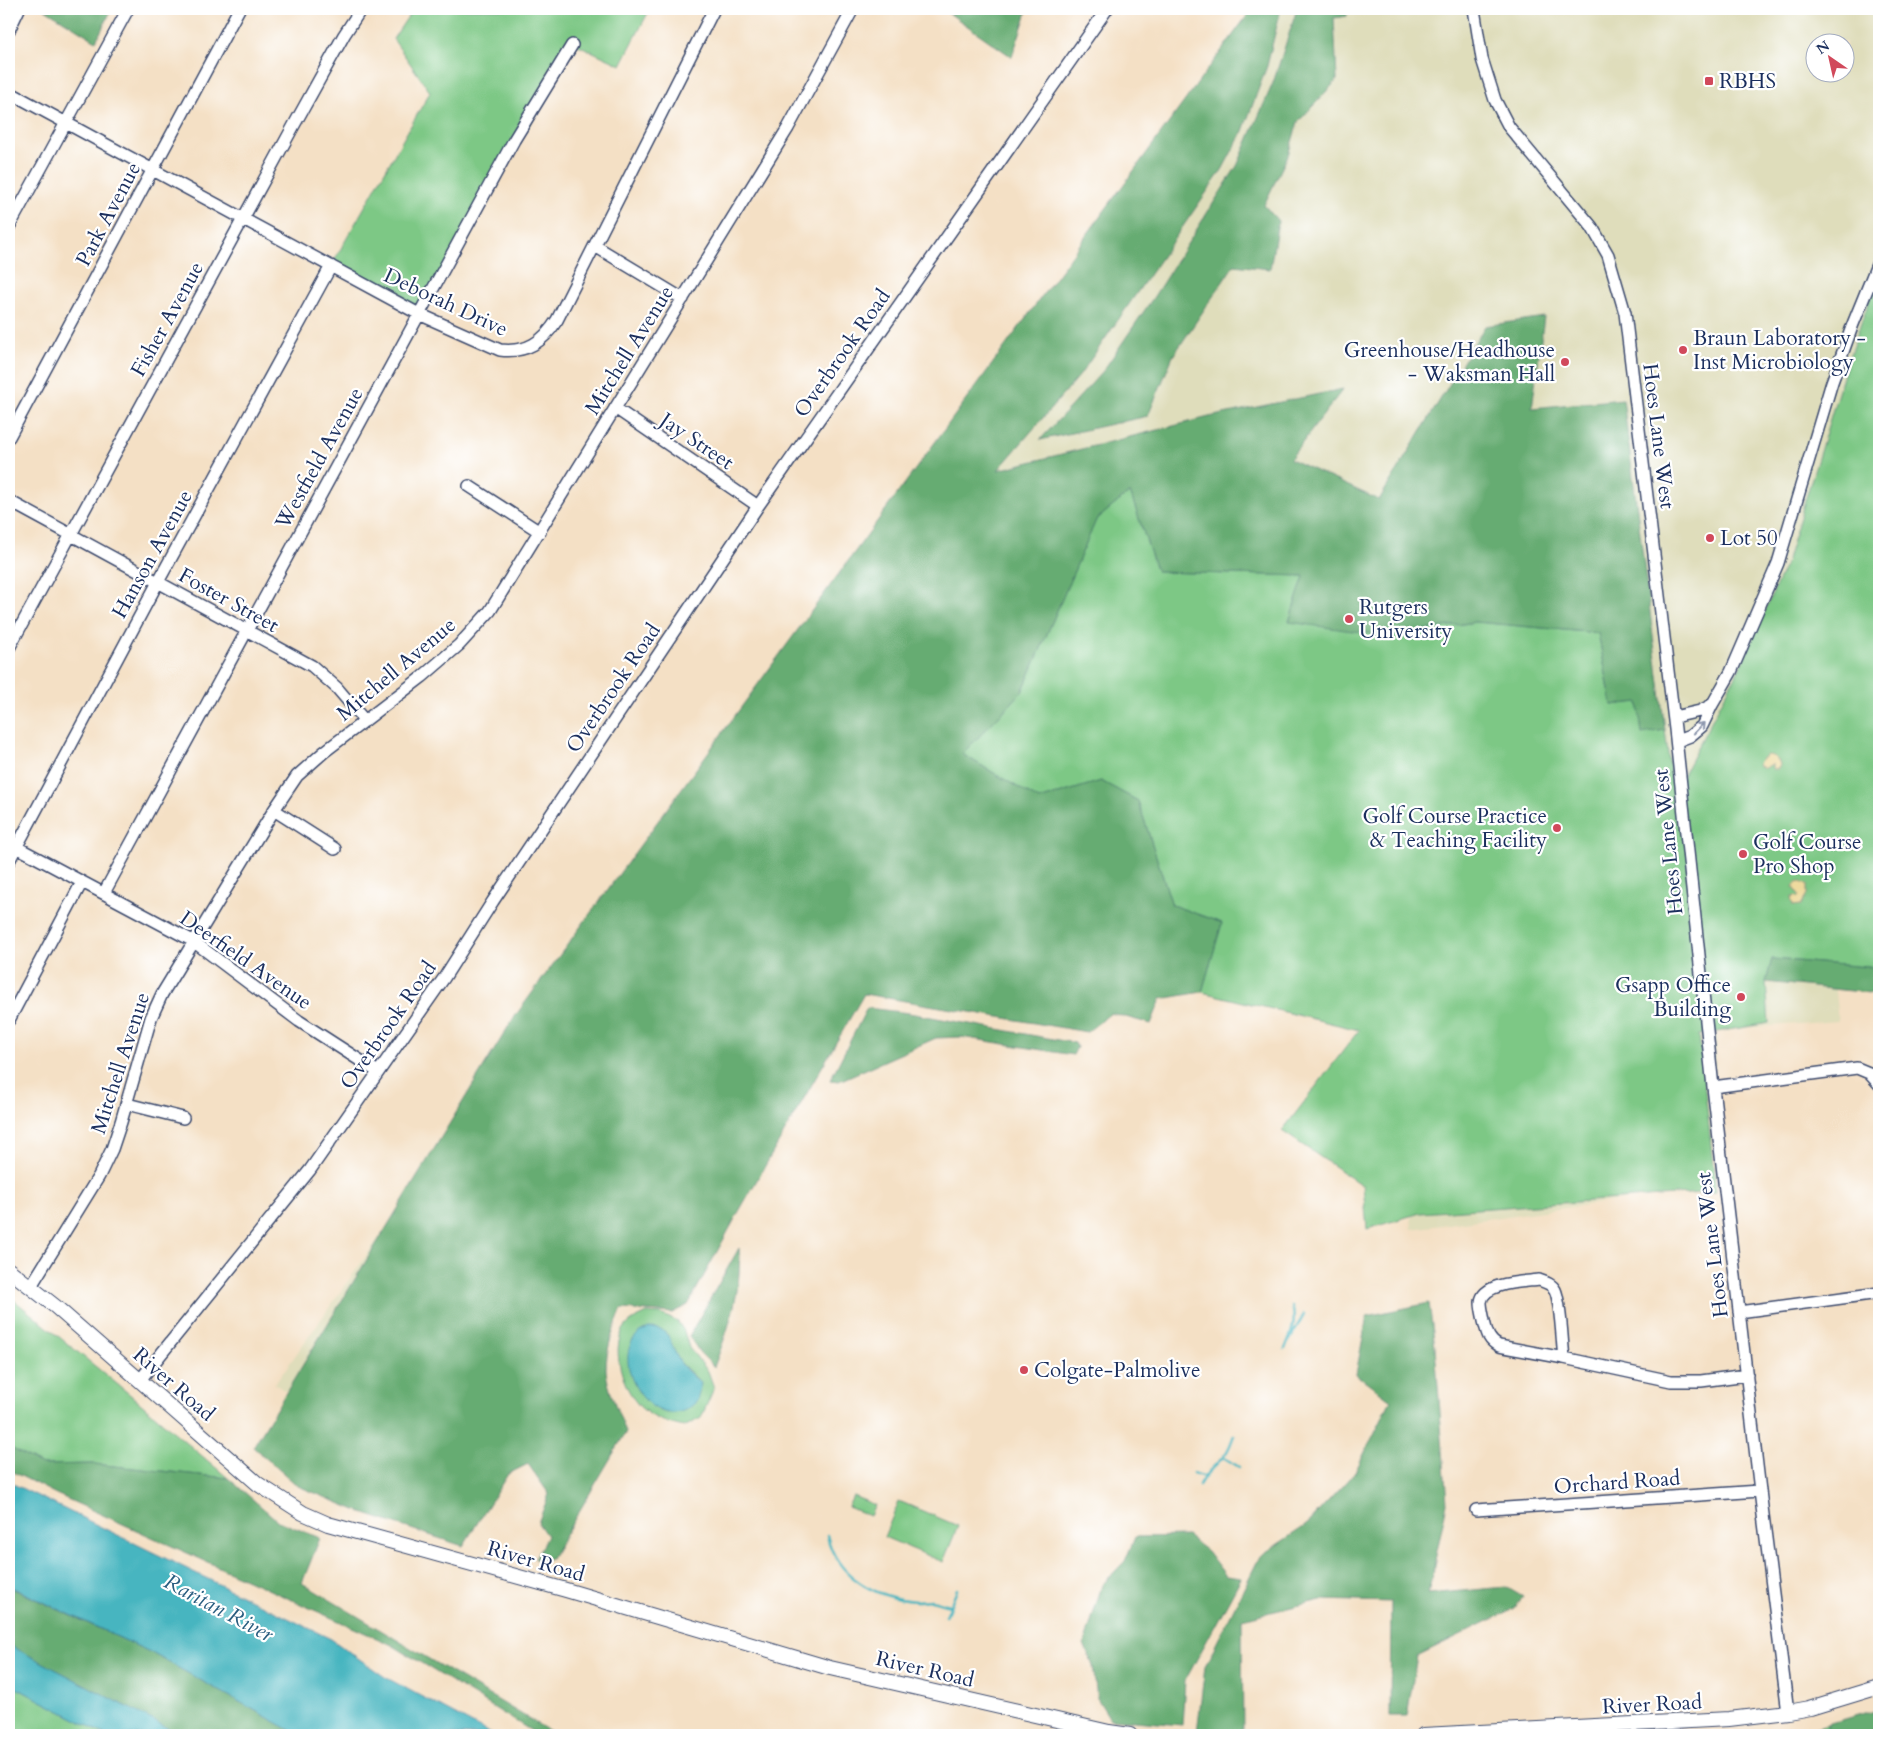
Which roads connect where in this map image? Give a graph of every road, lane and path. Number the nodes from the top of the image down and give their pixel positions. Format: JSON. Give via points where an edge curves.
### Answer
{"nodes":[{"id":1,"x":19,"y":9,"type":"edge"},
{"id":2,"x":128,"y":9,"type":"edge"},
{"id":3,"x":239,"y":9,"type":"edge"},
{"id":4,"x":361,"y":9,"type":"edge"},
{"id":5,"x":714,"y":9,"type":"edge"},
{"id":6,"x":853,"y":9,"type":"edge"},
{"id":7,"x":1107,"y":9,"type":"edge"},
{"id":8,"x":1474,"y":9,"type":"edge"},
{"id":9,"x":9,"y":30,"type":"edge"},
{"id":10,"x":572,"y":44,"type":"dead end"},
{"id":11,"x":9,"y":92,"type":"edge"},
{"id":12,"x":65,"y":122,"type":"junction"},
{"id":13,"x":152,"y":170,"type":"junction"},
{"id":14,"x":244,"y":219,"type":"junction"},
{"id":15,"x":9,"y":227,"type":"edge"},
{"id":16,"x":595,"y":246,"type":"junction"},
{"id":17,"x":1879,"y":260,"type":"edge"},
{"id":18,"x":331,"y":266,"type":"junction"},
{"id":19,"x":683,"y":299,"type":"junction"},
{"id":20,"x":419,"y":314,"type":"junction"},
{"id":21,"x":615,"y":408,"type":"junction"},
{"id":22,"x":9,"y":437,"type":"edge"},
{"id":23,"x":469,"y":486,"type":"dead end"},
{"id":24,"x":9,"y":501,"type":"edge"},
{"id":25,"x":758,"y":506,"type":"junction"},
{"id":26,"x":540,"y":532,"type":"junction"},
{"id":27,"x":71,"y":534,"type":"junction"},
{"id":28,"x":158,"y":582,"type":"junction"},
{"id":29,"x":246,"y":631,"type":"junction"},
{"id":30,"x":9,"y":648,"type":"edge"},
{"id":31,"x":1712,"y":705,"type":"junction"},
{"id":32,"x":1674,"y":717,"type":"junction"},
{"id":33,"x":365,"y":721,"type":"junction"},
{"id":34,"x":1677,"y":741,"type":"junction"},
{"id":35,"x":274,"y":810,"type":"junction"},
{"id":36,"x":13,"y":845,"type":"edge"},
{"id":37,"x":335,"y":849,"type":"dead end"},
{"id":38,"x":9,"y":861,"type":"edge"},
{"id":39,"x":82,"y":882,"type":"junction"},
{"id":40,"x":104,"y":893,"type":"junction"},
{"id":41,"x":193,"y":941,"type":"junction"},
{"id":42,"x":9,"y":1020,"type":"edge"},
{"id":43,"x":378,"y":1072,"type":"junction"},
{"id":44,"x":1879,"y":1084,"type":"edge"},
{"id":45,"x":1713,"y":1087,"type":"junction"},
{"id":46,"x":127,"y":1104,"type":"junction"},
{"id":47,"x":183,"y":1118,"type":"dead end"},
{"id":48,"x":9,"y":1270,"type":"edge"},
{"id":49,"x":31,"y":1286,"type":"junction"},
{"id":50,"x":1879,"y":1293,"type":"edge"},
{"id":51,"x":1739,"y":1312,"type":"junction"},
{"id":52,"x":1564,"y":1358,"type":"junction"},
{"id":53,"x":1747,"y":1375,"type":"junction"},
{"id":54,"x":140,"y":1380,"type":"junction"},
{"id":55,"x":1760,"y":1491,"type":"junction"},
{"id":56,"x":1476,"y":1510,"type":"dead end"},
{"id":57,"x":1879,"y":1686,"type":"edge"},
{"id":58,"x":1788,"y":1712,"type":"junction"},
{"id":59,"x":1130,"y":1735,"type":"edge"},
{"id":60,"x":1423,"y":1735,"type":"edge"}],
"edges":[{"from":1,"to":9,"type":"street"},
{"from":2,"to":12,"type":"street"},
{"from":3,"to":13,"type":"street","name":"Park Avenue"},
{"from":4,"to":14,"type":"street","name":"Fisher Avenue"},
{"from":5,"to":16,"type":"street","name":"Deborah Drive"},
{"from":6,"to":19,"type":"street","name":"Mitchell Avenue","via":[[788,128]]},
{"from":7,"to":25,"type":"street","name":"Overbrook Road"},
{"from":8,"to":32,"type":"street","name":"Hoes Lane West","via":[[1487,79],[1501,112],[1509,127],[1592,227],[1608,255],[1625,313]]},
{"from":10,"to":20,"type":"street","name":"Westfield Avenue","via":[[514,140]]},
{"from":11,"to":12,"type":"street","name":"Deborah Drive"},
{"from":12,"to":13,"type":"street","name":"Deborah Drive"},
{"from":12,"to":15,"type":"street"},
{"from":13,"to":14,"type":"street","name":"Deborah Drive"},
{"from":13,"to":22,"type":"street","name":"Park Avenue"},
{"from":14,"to":18,"type":"street","name":"Deborah Drive"},
{"from":14,"to":27,"type":"street","name":"Fisher Avenue"},
{"from":16,"to":19,"type":"street"},
{"from":16,"to":20,"type":"street","name":"Deborah Drive","via":[[550,332],[525,349],[514,352],[500,350]]},
{"from":17,"to":31,"type":"street","via":[[1832,382],[1778,563],[1731,672]]},
{"from":18,"to":20,"type":"street","name":"Deborah Drive"},
{"from":18,"to":28,"type":"street","name":"Hanson Avenue"},
{"from":19,"to":21,"type":"street","name":"Mitchell Avenue"},
{"from":20,"to":29,"type":"street","name":"Westfield Avenue"},
{"from":21,"to":25,"type":"street","name":"Jay Street"},
{"from":21,"to":26,"type":"street","name":"Mitchell Avenue"},
{"from":23,"to":26,"type":"street"},
{"from":24,"to":27,"type":"street","name":"Foster Street"},
{"from":25,"to":43,"type":"street","name":"Overbrook Road"},
{"from":26,"to":33,"type":"street","name":"Mitchell Avenue","via":[[490,611],[459,645]]},
{"from":27,"to":28,"type":"street","name":"Foster Street"},
{"from":27,"to":30,"type":"street","name":"Fisher Avenue"},
{"from":28,"to":29,"type":"street","name":"Foster Street"},
{"from":28,"to":36,"type":"street","name":"Hanson Avenue"},
{"from":29,"to":33,"type":"street","name":"Foster Street","via":[[312,666],[337,688]]},
{"from":29,"to":40,"type":"street","name":"Westfield Avenue"},
{"from":31,"to":32,"type":"street"},
{"from":34,"to":31,"type":"street","one_way":true,"via":[[1702,726]]},
{"from":32,"to":34,"type":"street","name":"Hoes Lane West"},
{"from":33,"to":35,"type":"street","name":"Mitchell Avenue","via":[[297,776]]},
{"from":34,"to":45,"type":"street","name":"Hoes Lane West"},
{"from":35,"to":37,"type":"street"},
{"from":35,"to":41,"type":"street","name":"Mitchell Avenue"},
{"from":36,"to":38,"type":"street","name":"Hanson Avenue"},
{"from":36,"to":39,"type":"street","name":"Deerfield Avenue"},
{"from":39,"to":40,"type":"street","name":"Deerfield Avenue"},
{"from":39,"to":42,"type":"street"},
{"from":40,"to":41,"type":"street","name":"Deerfield Avenue"},
{"from":41,"to":43,"type":"street","name":"Deerfield Avenue","via":[[299,1021]]},
{"from":41,"to":46,"type":"street","name":"Mitchell Avenue","via":[[151,1018]]},
{"from":43,"to":54,"type":"street","name":"Overbrook Road","via":[[310,1170]]},
{"from":44,"to":45,"type":"street","via":[[1869,1073],[1857,1068]]},
{"from":45,"to":51,"type":"street","name":"Hoes Lane West"},
{"from":46,"to":47,"type":"street"},
{"from":46,"to":49,"type":"street","name":"Mitchell Avenue","via":[[99,1176]]},
{"from":48,"to":49,"type":"main road","name":"River Road"},
{"from":49,"to":54,"type":"main road","name":"River Road"},
{"from":50,"to":51,"type":"street"},
{"from":51,"to":53,"type":"street","name":"Hoes Lane West"},
{"from":52,"to":52,"type":"street","via":[[1555,1289],[1539,1280],[1494,1286],[1486,1291],[1481,1303],[1487,1335],[1492,1342]]},
{"from":52,"to":53,"type":"street","via":[[1671,1381]]},
{"from":53,"to":55,"type":"street","name":"Hoes Lane West"},
{"from":54,"to":59,"type":"main road","name":"River Road","via":[[258,1484],[303,1513],[328,1524],[830,1668]]},
{"from":55,"to":56,"type":"street","name":"Orchard Road"},
{"from":55,"to":58,"type":"street","name":"Hoes Lane West"},
{"from":57,"to":58,"type":"main road","name":"River Road"},
{"from":58,"to":60,"type":"main road","name":"River Road","via":[[1698,1721]]}]}
